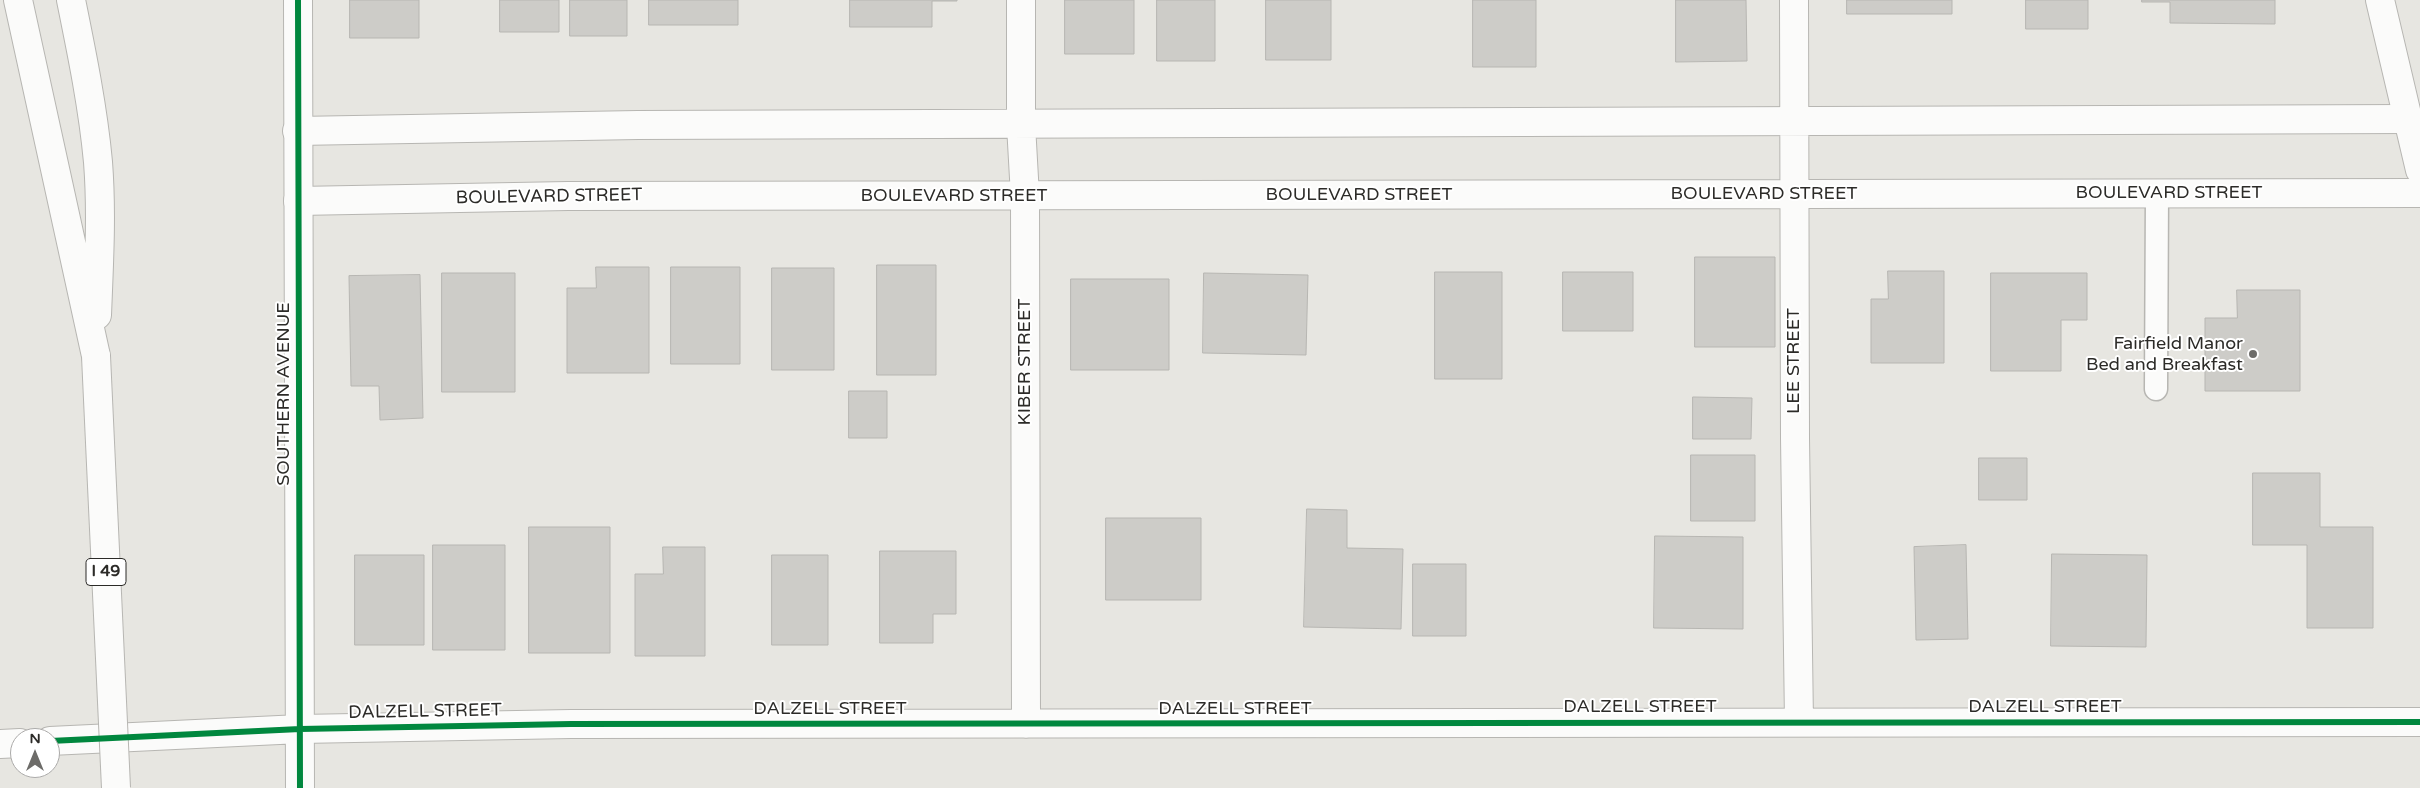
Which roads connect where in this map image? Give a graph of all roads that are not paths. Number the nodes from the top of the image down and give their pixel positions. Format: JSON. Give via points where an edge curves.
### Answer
{"nodes":[{"id":1,"x":18,"y":0,"type":"edge"},
{"id":2,"x":72,"y":0,"type":"edge"},
{"id":3,"x":298,"y":0,"type":"edge"},
{"id":4,"x":1021,"y":0,"type":"edge"},
{"id":5,"x":1794,"y":0,"type":"edge"},
{"id":6,"x":2380,"y":0,"type":"edge"},
{"id":7,"x":2408,"y":119,"type":"junction"},
{"id":8,"x":1794,"y":122,"type":"junction"},
{"id":9,"x":1021,"y":125,"type":"junction"},
{"id":10,"x":297,"y":132,"type":"junction"},
{"id":11,"x":2420,"y":170,"type":"edge"},
{"id":12,"x":2420,"y":192,"type":"edge"},
{"id":13,"x":2157,"y":193,"type":"junction"},
{"id":14,"x":1794,"y":194,"type":"junction"},
{"id":15,"x":1024,"y":196,"type":"junction"},
{"id":16,"x":298,"y":201,"type":"junction"},
{"id":17,"x":96,"y":356,"type":"junction"},
{"id":18,"x":2156,"y":389,"type":"dead end"},
{"id":19,"x":1799,"y":722,"type":"junction"},
{"id":20,"x":2420,"y":722,"type":"edge"},
{"id":21,"x":1026,"y":724,"type":"junction"},
{"id":22,"x":300,"y":729,"type":"junction"},
{"id":23,"x":60,"y":741,"type":"edge"},
{"id":24,"x":116,"y":788,"type":"edge"},
{"id":25,"x":300,"y":788,"type":"edge"}],
"edges":[{"from":1,"to":17,"type":"main road"},
{"from":2,"to":17,"type":"main road","via":[[98,161],[101,220]]},
{"from":3,"to":10,"type":"main road","name":"SOUTHERN AVENUE"},
{"from":4,"to":9,"type":"main road","name":"KIBER STREET"},
{"from":5,"to":8,"type":"main road","name":"LEE STREET"},
{"from":6,"to":7,"type":"main road"},
{"from":7,"to":8,"type":"main road"},
{"from":7,"to":11,"type":"main road"},
{"from":8,"to":9,"type":"main road"},
{"from":8,"to":14,"type":"main road","name":"LEE STREET"},
{"from":9,"to":10,"type":"main road","via":[[638,125]]},
{"from":9,"to":15,"type":"main road","name":"KIBER STREET"},
{"from":10,"to":16,"type":"main road","name":"SOUTHERN AVENUE"},
{"from":12,"to":13,"type":"main road","name":"BOULEVARD STREET"},
{"from":13,"to":14,"type":"main road","name":"BOULEVARD STREET"},
{"from":13,"to":18,"type":"lane"},
{"from":14,"to":15,"type":"main road","name":"BOULEVARD STREET"},
{"from":14,"to":19,"type":"main road","name":"LEE STREET"},
{"from":15,"to":16,"type":"main road","name":"BOULEVARD STREET","via":[[568,196]]},
{"from":15,"to":21,"type":"main road","name":"KIBER STREET"},
{"from":16,"to":22,"type":"main road","name":"SOUTHERN AVENUE"},
{"from":17,"to":24,"type":"main road","number":"I 49","bridge":true},
{"from":19,"to":20,"type":"main road","name":"DALZELL STREET"},
{"from":19,"to":21,"type":"main road","name":"DALZELL STREET"},
{"from":21,"to":22,"type":"main road","name":"DALZELL STREET","via":[[571,724]]},
{"from":22,"to":23,"type":"main road","name":"DALZELL STREET"},
{"from":22,"to":25,"type":"main road","name":"SOUTHERN AVENUE"}]}
